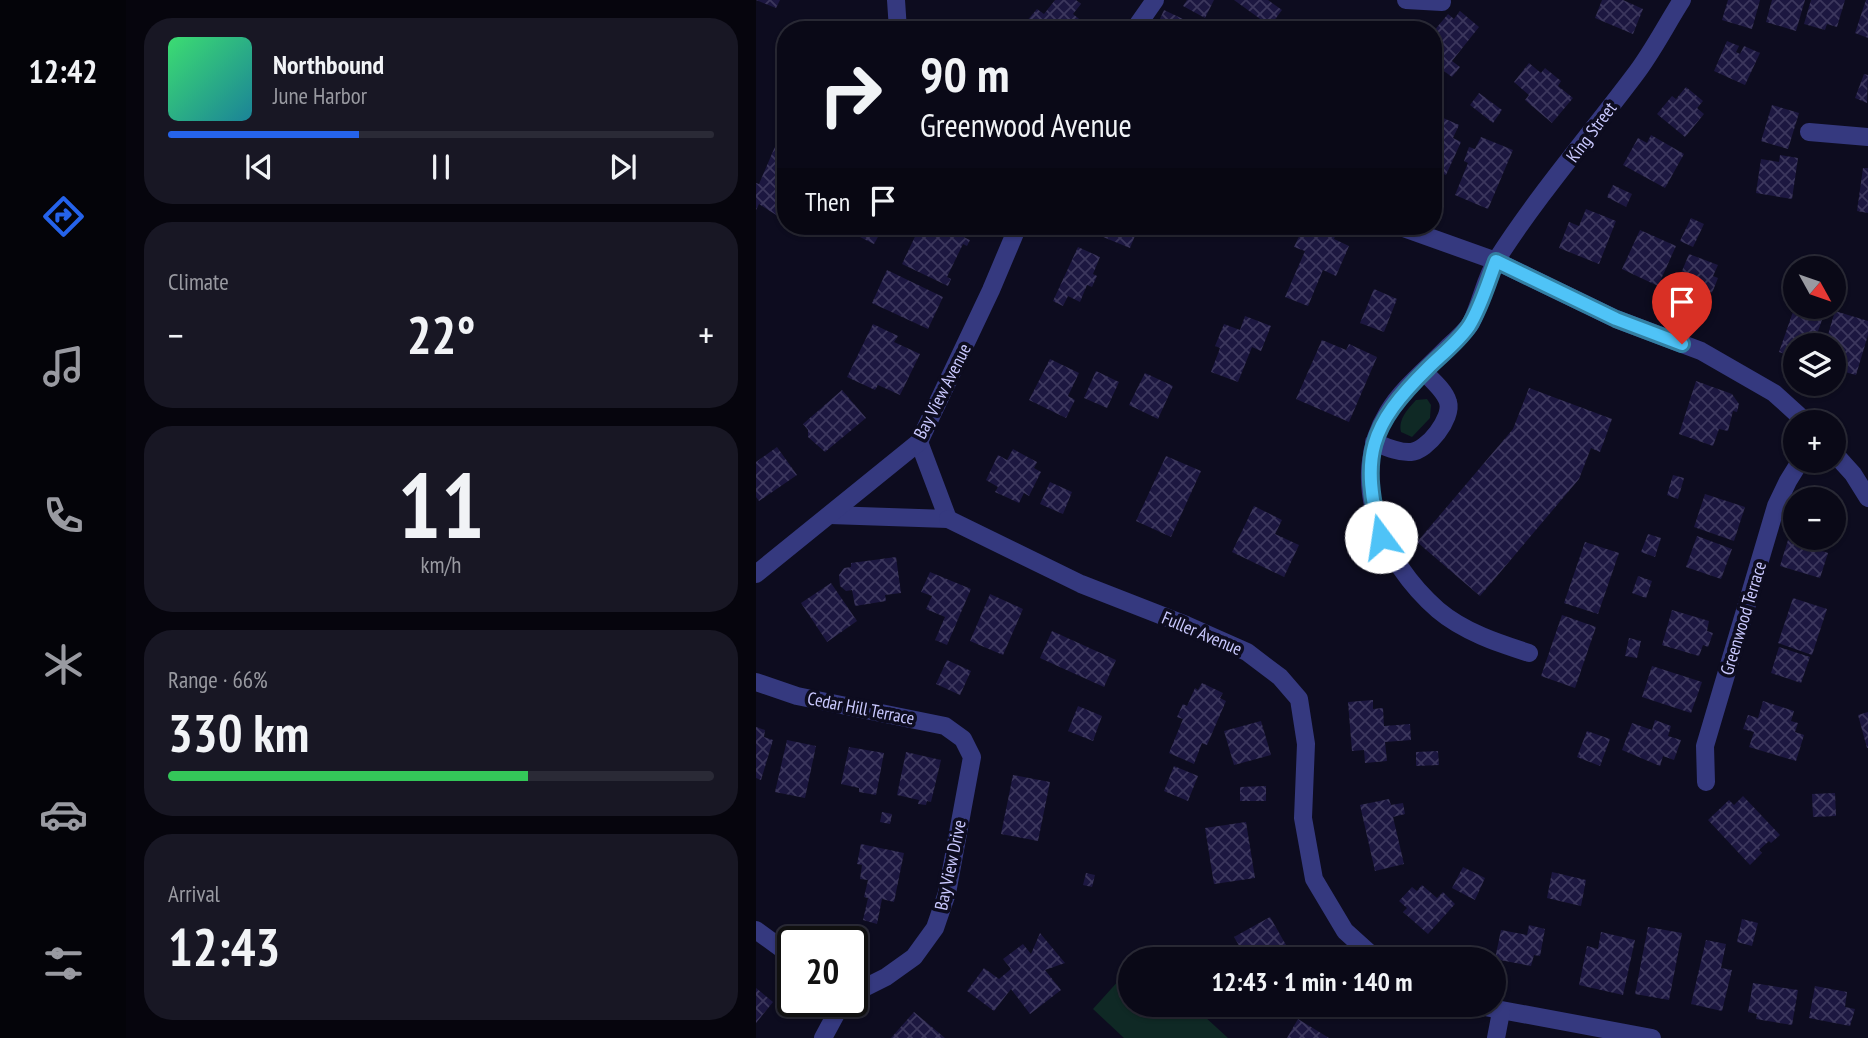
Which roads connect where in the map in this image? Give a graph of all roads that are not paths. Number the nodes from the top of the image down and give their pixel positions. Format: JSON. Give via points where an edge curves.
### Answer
{"nodes":[{"id":1,"x":896,"y":0,"type":"edge"},
{"id":2,"x":1155,"y":0,"type":"edge"},
{"id":3,"x":1406,"y":0,"type":"edge"},
{"id":4,"x":1682,"y":0,"type":"edge"},
{"id":5,"x":1442,"y":2,"type":"dead end"},
{"id":6,"x":897,"y":21,"type":"edge"},
{"id":7,"x":1140,"y":21,"type":"edge"},
{"id":8,"x":1809,"y":132,"type":"dead end"},
{"id":9,"x":1868,"y":137,"type":"edge"},
{"id":10,"x":1014,"y":235,"type":"edge"},
{"id":11,"x":1423,"y":235,"type":"edge"},
{"id":12,"x":1496,"y":261,"type":"junction"},
{"id":13,"x":1424,"y":372,"type":"junction"},
{"id":14,"x":1793,"y":410,"type":"edge"},
{"id":15,"x":1374,"y":442,"type":"junction"},
{"id":16,"x":919,"y":443,"type":"junction"},
{"id":17,"x":1846,"y":466,"type":"edge"},
{"id":18,"x":1793,"y":473,"type":"edge"},
{"id":19,"x":1868,"y":498,"type":"edge"},
{"id":20,"x":830,"y":515,"type":"junction"},
{"id":21,"x":948,"y":519,"type":"junction"},
{"id":22,"x":756,"y":574,"type":"edge"},
{"id":23,"x":1529,"y":653,"type":"dead end"},
{"id":24,"x":756,"y":682,"type":"edge"},
{"id":25,"x":963,"y":739,"type":"joint"},
{"id":26,"x":1706,"y":782,"type":"dead end"},
{"id":27,"x":756,"y":930,"type":"edge"},
{"id":28,"x":777,"y":945,"type":"edge"},
{"id":29,"x":1364,"y":947,"type":"edge"},
{"id":30,"x":868,"y":986,"type":"edge"},
{"id":31,"x":1506,"y":1013,"type":"edge"},
{"id":32,"x":835,"y":1017,"type":"edge"},
{"id":33,"x":1500,"y":1017,"type":"edge"},
{"id":34,"x":823,"y":1038,"type":"edge"},
{"id":35,"x":1496,"y":1038,"type":"edge"},
{"id":36,"x":1652,"y":1038,"type":"edge"}],
"edges":[{"from":1,"to":6,"type":"street"},
{"from":2,"to":7,"type":"street"},
{"from":3,"to":5,"type":"street"},
{"from":4,"to":12,"type":"street","name":"King Street","via":[[1635,74]]},
{"from":8,"to":9,"type":"street"},
{"from":10,"to":16,"type":"street","name":"Bay View Avenue"},
{"from":11,"to":12,"type":"street"},
{"from":12,"to":13,"type":"street","name":"King Street","via":[[1470,323]]},
{"from":12,"to":14,"type":"street","via":[[1616,319],[1701,351],[1774,393]]},
{"from":13,"to":15,"type":"street","name":"King Street","via":[[1389,410]]},
{"from":13,"to":15,"type":"street","via":[[1448,403],[1444,424],[1416,453]]},
{"from":15,"to":23,"type":"street","name":"King Street","via":[[1373,506],[1381,537],[1396,564],[1448,617],[1497,643]]},
{"from":16,"to":20,"type":"street","name":"Bay View Avenue"},
{"from":16,"to":21,"type":"street"},
{"from":17,"to":19,"type":"street"},
{"from":18,"to":26,"type":"street","name":"Greenwood Terrace","via":[[1776,506],[1705,746]]},
{"from":20,"to":21,"type":"street","name":"Fuller Avenue"},
{"from":20,"to":22,"type":"street","name":"Bay View Avenue"},
{"from":21,"to":29,"type":"street","name":"Fuller Avenue","via":[[1081,584],[1247,652],[1280,677],[1299,699],[1301,710],[1306,744],[1303,818],[1314,879],[1345,930]]},
{"from":24,"to":25,"type":"street","name":"Cedar Hill Terrace","via":[[797,696],[945,726]]},
{"from":25,"to":30,"type":"street","name":"Bay View Drive","via":[[972,757],[947,893],[935,928],[914,957]]},
{"from":27,"to":28,"type":"street"},
{"from":31,"to":36,"type":"street"},
{"from":32,"to":34,"type":"street"},
{"from":33,"to":35,"type":"street"}]}
